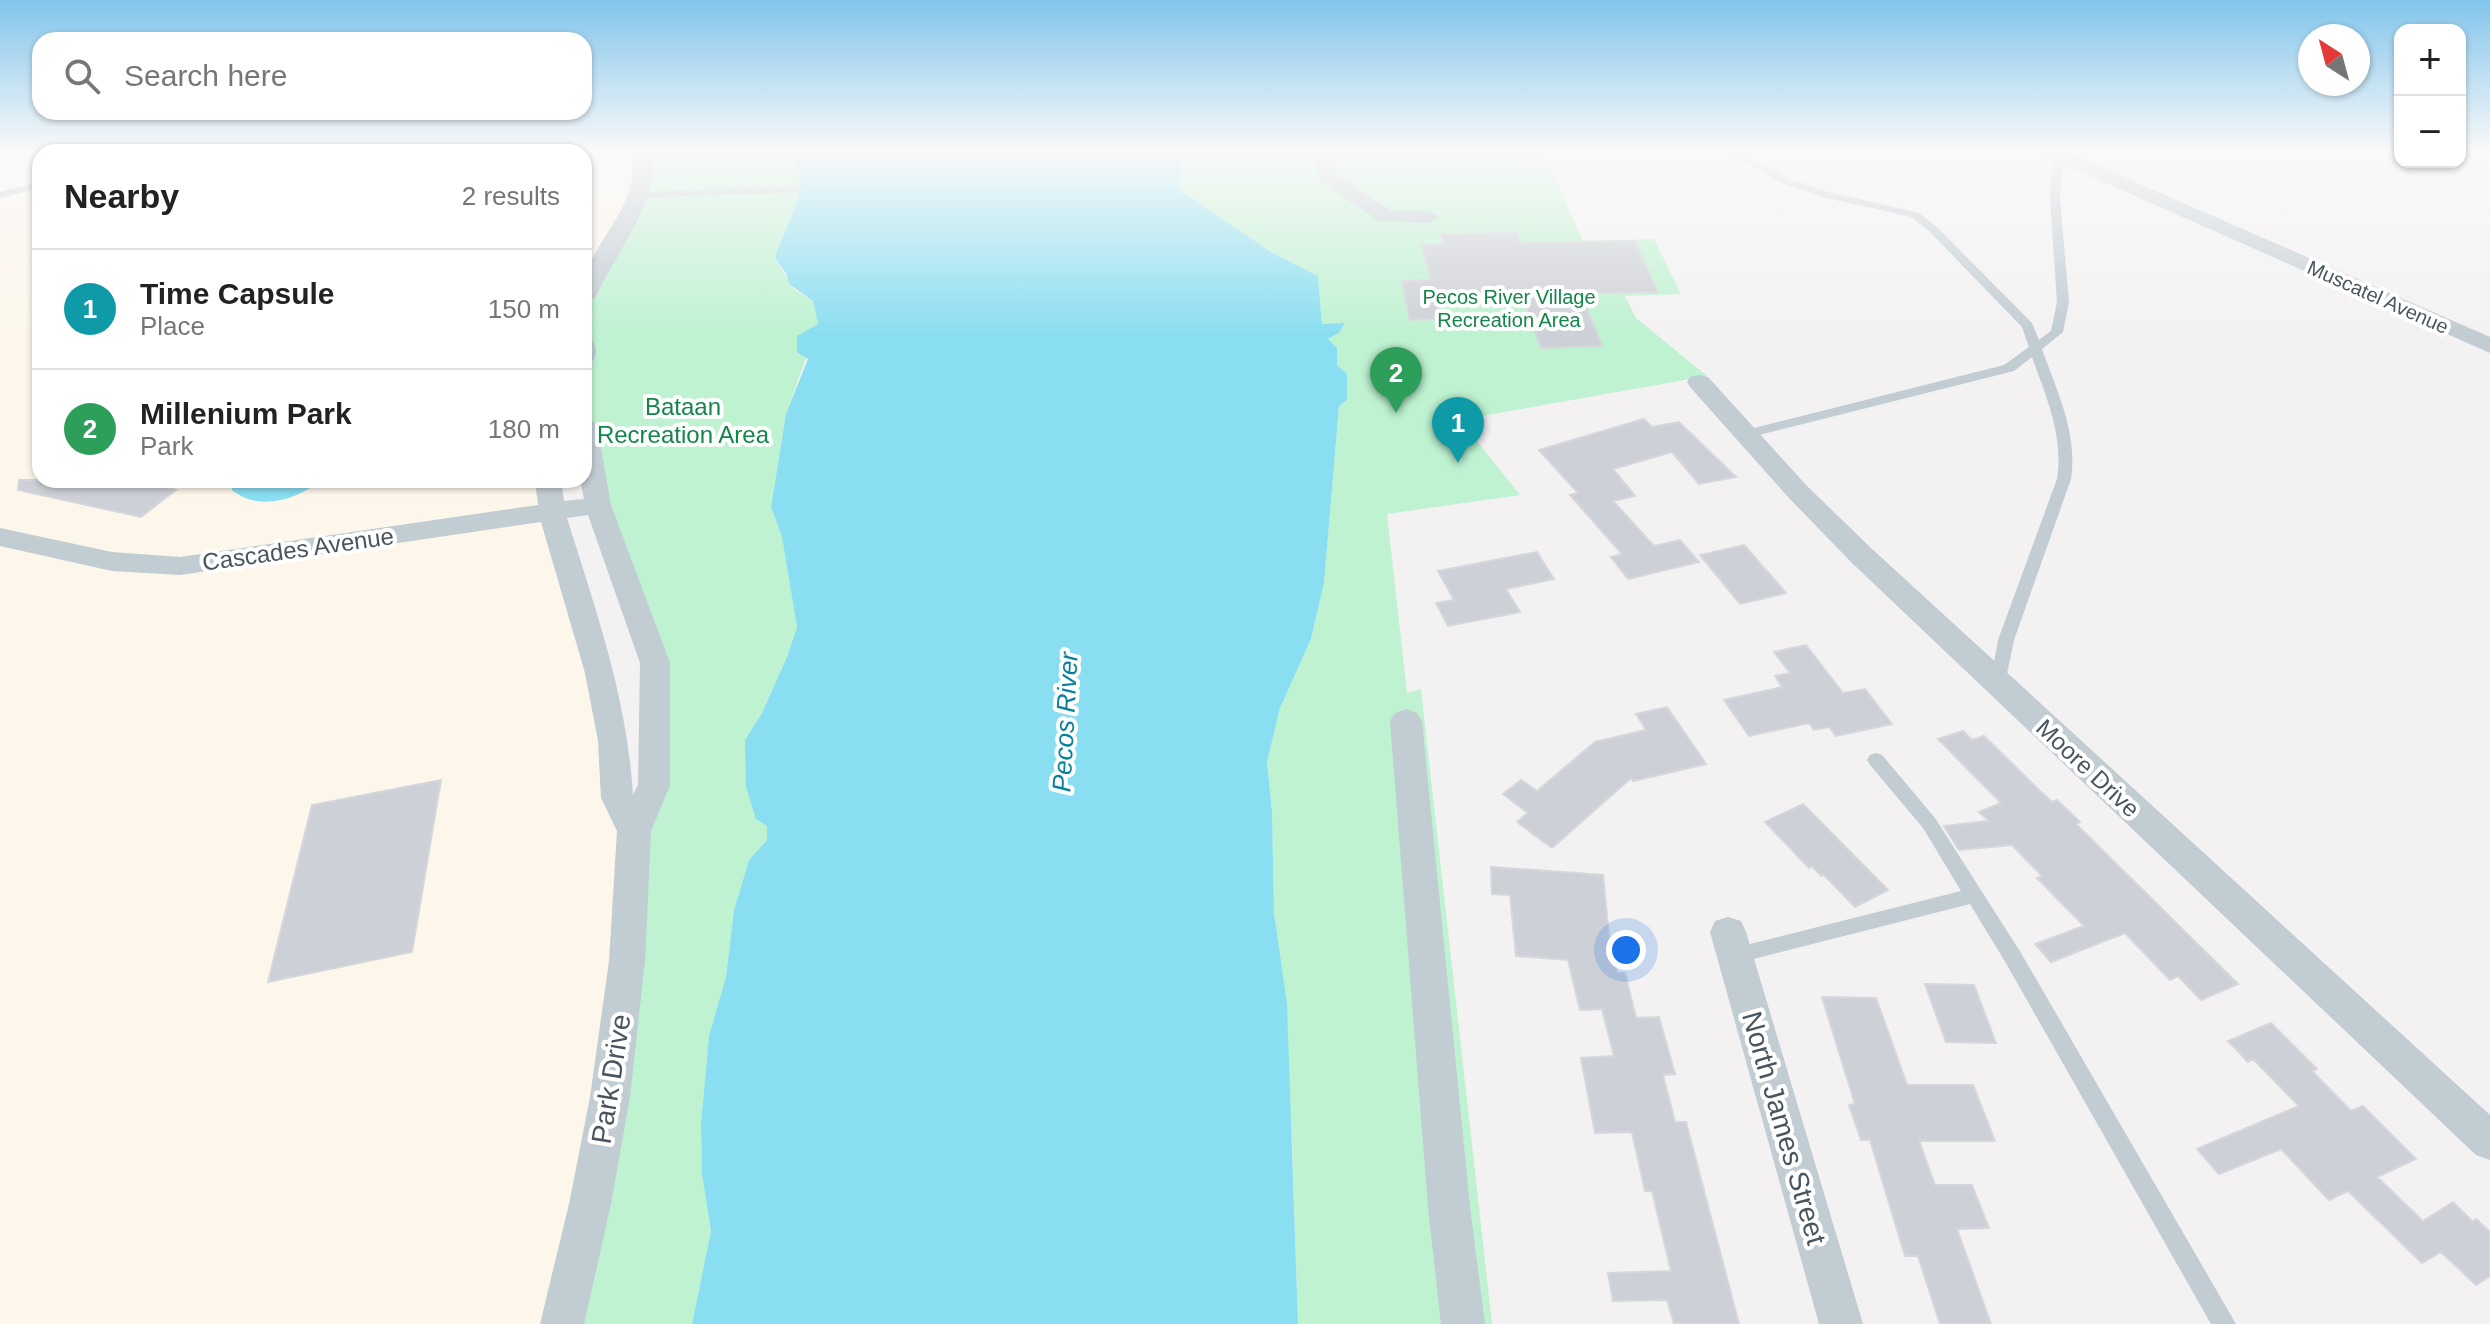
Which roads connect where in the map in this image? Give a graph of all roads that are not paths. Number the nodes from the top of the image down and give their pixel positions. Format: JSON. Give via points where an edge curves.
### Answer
{"nodes":[{"id":1,"x":629,"y":212,"type":"edge"},
{"id":2,"x":1378,"y":212,"type":"edge"},
{"id":3,"x":1898,"y":212,"type":"edge"},
{"id":4,"x":2056,"y":212,"type":"edge"},
{"id":5,"x":2187,"y":212,"type":"edge"},
{"id":6,"x":1429,"y":217,"type":"dead end"},
{"id":7,"x":592,"y":283,"type":"edge"},
{"id":8,"x":2490,"y":346,"type":"edge"},
{"id":9,"x":2036,"y":350,"type":"junction"},
{"id":10,"x":1699,"y":382,"type":"dead end"},
{"id":11,"x":1747,"y":434,"type":"junction"},
{"id":12,"x":592,"y":471,"type":"edge"},
{"id":13,"x":549,"y":488,"type":"edge"},
{"id":14,"x":598,"y":505,"type":"junction"},
{"id":15,"x":552,"y":512,"type":"junction"},
{"id":16,"x":0,"y":537,"type":"edge"},
{"id":17,"x":1998,"y":684,"type":"junction"},
{"id":18,"x":1406,"y":721,"type":"dead end"},
{"id":19,"x":1876,"y":760,"type":"dead end"},
{"id":20,"x":634,"y":831,"type":"junction"},
{"id":21,"x":1972,"y":896,"type":"junction"},
{"id":22,"x":1731,"y":944,"type":"joint"},
{"id":23,"x":2490,"y":1141,"type":"edge"},
{"id":24,"x":562,"y":1324,"type":"edge"},
{"id":25,"x":1463,"y":1324,"type":"edge"},
{"id":26,"x":1841,"y":1324,"type":"edge"},
{"id":27,"x":2224,"y":1324,"type":"edge"}],
"edges":[{"from":1,"to":7,"type":"street"},
{"from":2,"to":6,"type":"street","via":[[1386,217]]},
{"from":3,"to":9,"type":"lane","via":[[1921,218],[2018,313]]},
{"from":4,"to":9,"type":"lane","via":[[2061,323]]},
{"from":5,"to":8,"type":"street","name":"Muscatel Avenue"},
{"from":9,"to":11,"type":"lane","via":[[2009,368]]},
{"from":9,"to":17,"type":"lane","via":[[2065,434],[2067,461],[2006,640]]},
{"from":10,"to":11,"type":"street","name":"Moore Drive"},
{"from":11,"to":17,"type":"street","name":"Moore Drive","via":[[1861,555]]},
{"from":12,"to":14,"type":"street","name":"Park Drive"},
{"from":13,"to":15,"type":"street","name":"Park Drive"},
{"from":14,"to":15,"type":"street","name":"Cascades Avenue"},
{"from":14,"to":20,"type":"street","name":"Park Drive","via":[[655,663],[654,785]]},
{"from":15,"to":16,"type":"street","name":"Cascades Avenue","via":[[147,568]]},
{"from":15,"to":20,"type":"street","name":"Park Drive","via":[[600,673],[614,741],[617,798]]},
{"from":17,"to":23,"type":"street","name":"Moore Drive"},
{"from":18,"to":25,"type":"street"},
{"from":19,"to":21,"type":"lane","via":[[1929,823]]},
{"from":20,"to":24,"type":"street","name":"Park Drive","via":[[627,961],[610,1097]]},
{"from":21,"to":22,"type":"lane"},
{"from":21,"to":27,"type":"lane","via":[[2014,959]]},
{"from":22,"to":26,"type":"street","name":"North James Street"}]}
